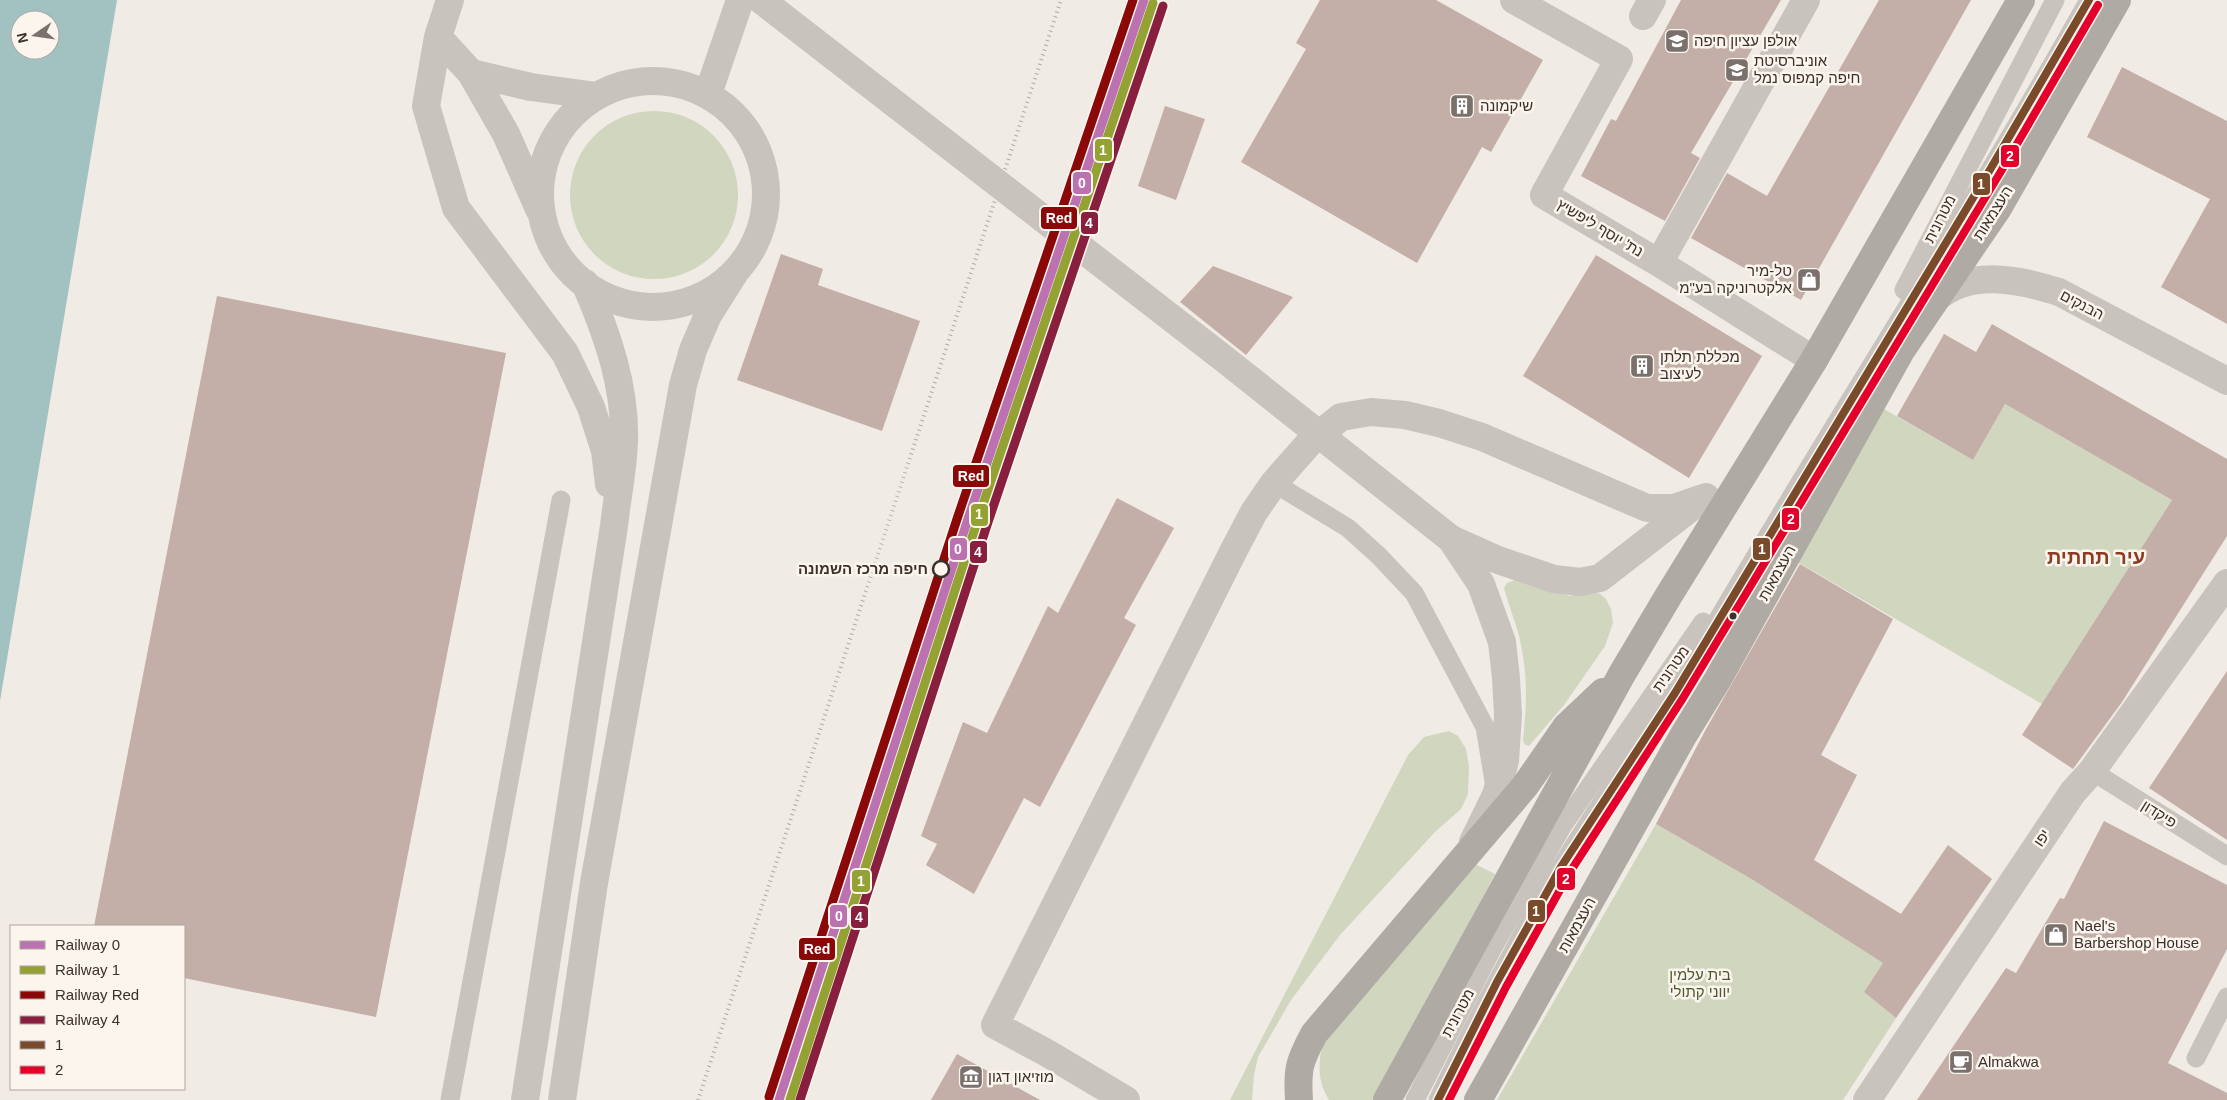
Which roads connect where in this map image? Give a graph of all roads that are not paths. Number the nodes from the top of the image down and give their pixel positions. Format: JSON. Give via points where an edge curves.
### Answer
{"nodes":[{"id":1,"x":450,"y":0,"type":"edge"},
{"id":2,"x":740,"y":0,"type":"edge"},
{"id":3,"x":761,"y":0,"type":"edge"},
{"id":4,"x":1514,"y":0,"type":"edge"},
{"id":5,"x":1806,"y":0,"type":"edge"},
{"id":6,"x":2021,"y":0,"type":"edge"},
{"id":7,"x":2054,"y":0,"type":"edge"},
{"id":8,"x":2088,"y":0,"type":"edge"},
{"id":9,"x":2117,"y":0,"type":"edge"},
{"id":10,"x":438,"y":37,"type":"junction"},
{"id":11,"x":471,"y":73,"type":"junction"},
{"id":12,"x":708,"y":94,"type":"junction"},
{"id":13,"x":597,"y":96,"type":"junction"},
{"id":14,"x":545,"y":222,"type":"junction"},
{"id":15,"x":1659,"y":263,"type":"junction"},
{"id":16,"x":734,"y":274,"type":"junction"},
{"id":17,"x":586,"y":283,"type":"junction"},
{"id":18,"x":1930,"y":304,"type":"junction"},
{"id":19,"x":1814,"y":360,"type":"junction"},
{"id":20,"x":2227,"y":381,"type":"edge"},
{"id":21,"x":1746,"y":471,"type":"junction"},
{"id":22,"x":1274,"y":483,"type":"junction"},
{"id":23,"x":1706,"y":497,"type":"junction"},
{"id":24,"x":561,"y":500,"type":"dead end"},
{"id":25,"x":614,"y":526,"type":"junction"},
{"id":26,"x":1451,"y":539,"type":"junction"},
{"id":27,"x":2227,"y":583,"type":"edge"},
{"id":28,"x":1622,"y":674,"type":"junction"},
{"id":29,"x":2092,"y":771,"type":"junction"},
{"id":30,"x":1496,"y":795,"type":"junction"},
{"id":31,"x":1469,"y":850,"type":"junction"},
{"id":32,"x":2227,"y":856,"type":"edge"},
{"id":33,"x":2227,"y":997,"type":"edge"},
{"id":34,"x":2196,"y":1058,"type":"dead end"},
{"id":35,"x":450,"y":1100,"type":"edge"},
{"id":36,"x":525,"y":1100,"type":"edge"},
{"id":37,"x":562,"y":1100,"type":"edge"},
{"id":38,"x":1126,"y":1100,"type":"edge"},
{"id":39,"x":1299,"y":1100,"type":"edge"},
{"id":40,"x":1388,"y":1100,"type":"edge"},
{"id":41,"x":1416,"y":1100,"type":"edge"},
{"id":42,"x":1438,"y":1100,"type":"edge"},
{"id":43,"x":1478,"y":1100,"type":"edge"},
{"id":44,"x":1867,"y":1100,"type":"edge"}],
"edges":[{"from":1,"to":10,"type":"street"},
{"from":2,"to":12,"type":"street"},
{"from":3,"to":26,"type":"street","bridge":true},
{"from":4,"to":15,"type":"street","name":"נת' יוסף ליפשיץ","via":[[1618,59],[1544,195]]},
{"from":5,"to":15,"type":"street"},
{"from":6,"to":19,"type":"highway"},
{"from":7,"to":41,"type":"lane","name":"מטרונית","via":[[1914,274],[1708,614],[1563,825],[1488,957]]},
{"from":8,"to":42,"type":"lane","name":"מטרונית","via":[[1933,266],[1690,668],[1561,867]]},
{"from":9,"to":18,"type":"highway","name":"העצמאות","via":[[1998,208]]},
{"from":10,"to":11,"type":"street"},
{"from":10,"to":25,"type":"street","via":[[426,106],[456,208],[565,354],[591,407],[605,451]]},
{"from":11,"to":13,"type":"street","via":[[531,87]]},
{"from":11,"to":14,"type":"street","via":[[506,134]]},
{"from":12,"to":13,"type":"street","via":[[676,82],[642,80]]},
{"from":12,"to":16,"type":"street","via":[[735,115],[755,144],[765,177],[765,212],[754,246]]},
{"from":13,"to":14,"type":"street","via":[[581,106],[559,131],[543,166],[540,203]]},
{"from":14,"to":17,"type":"street","via":[[550,240],[570,271]]},
{"from":15,"to":19,"type":"street","name":"נת' יוסף ליפשיץ"},
{"from":16,"to":17,"type":"street","via":[[706,294],[673,306],[636,306],[600,294]]},
{"from":16,"to":37,"type":"street","via":[[708,315],[693,350],[683,386],[594,883]]},
{"from":17,"to":25,"type":"street","via":[[602,321],[622,401],[624,442]]},
{"from":18,"to":20,"type":"street","name":"הבנקים","via":[[1957,284],[2002,279],[2031,283],[2059,292]]},
{"from":18,"to":43,"type":"highway","name":"העצמאות"},
{"from":19,"to":21,"type":"highway"},
{"from":21,"to":23,"type":"street"},
{"from":21,"to":28,"type":"highway"},
{"from":22,"to":23,"type":"street","via":[[1311,441],[1341,417],[1371,412],[1440,422],[1647,508],[1674,508]]},
{"from":22,"to":30,"type":"lane","via":[[1348,528],[1414,593],[1485,727]]},
{"from":22,"to":38,"type":"street","via":[[1230,557],[995,1025]]},
{"from":23,"to":26,"type":"street","via":[[1600,578],[1580,582],[1554,579],[1498,560]]},
{"from":24,"to":35,"type":"lane"},
{"from":25,"to":36,"type":"street"},
{"from":26,"to":30,"type":"street","via":[[1482,584],[1502,642],[1508,715],[1506,753]]},
{"from":27,"to":29,"type":"street","name":"יפו"},
{"from":28,"to":31,"type":"highway","via":[[1566,727],[1525,786]]},
{"from":28,"to":40,"type":"highway"},
{"from":29,"to":32,"type":"lane","name":"פיקדון"},
{"from":29,"to":44,"type":"street","name":"יפו","via":[[2073,792]]},
{"from":30,"to":31,"type":"street"},
{"from":31,"to":39,"type":"highway","via":[[1314,1034],[1298,1072]]},
{"from":33,"to":34,"type":"lane"}]}
